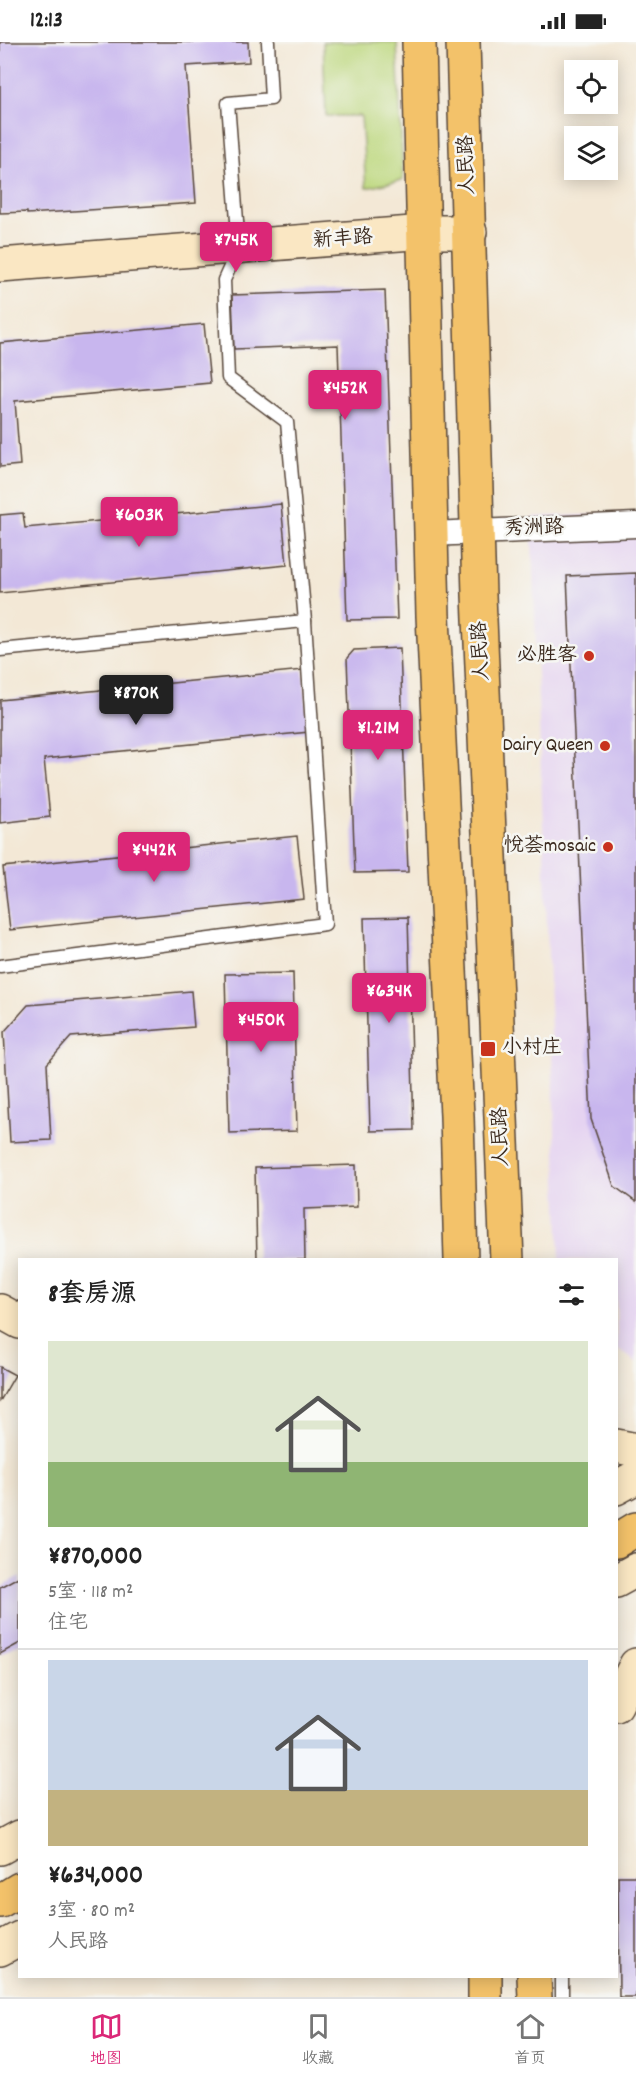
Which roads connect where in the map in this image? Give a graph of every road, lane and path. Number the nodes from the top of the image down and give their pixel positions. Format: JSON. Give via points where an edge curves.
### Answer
{"nodes":[{"id":1,"x":268,"y":42,"type":"edge"},
{"id":2,"x":419,"y":42,"type":"edge"},
{"id":3,"x":463,"y":42,"type":"edge"},
{"id":4,"x":425,"y":232,"type":"junction"},
{"id":5,"x":470,"y":232,"type":"junction"},
{"id":6,"x":239,"y":247,"type":"junction"},
{"id":7,"x":0,"y":265,"type":"edge"},
{"id":8,"x":636,"y":525,"type":"edge"},
{"id":9,"x":477,"y":531,"type":"junction"},
{"id":10,"x":431,"y":534,"type":"junction"},
{"id":11,"x":305,"y":621,"type":"junction"},
{"id":12,"x":0,"y":651,"type":"edge"},
{"id":13,"x":0,"y":966,"type":"edge"},
{"id":14,"x":461,"y":1258,"type":"edge"},
{"id":15,"x":507,"y":1258,"type":"edge"},
{"id":16,"x":0,"y":1311,"type":"edge"},
{"id":17,"x":18,"y":1321,"type":"edge"},
{"id":18,"x":618,"y":1446,"type":"edge"},
{"id":19,"x":636,"y":1450,"type":"edge"},
{"id":20,"x":636,"y":1477,"type":"edge"},
{"id":21,"x":618,"y":1487,"type":"edge"},
{"id":22,"x":636,"y":1529,"type":"edge"},
{"id":23,"x":618,"y":1539,"type":"edge"},
{"id":24,"x":636,"y":1570,"type":"edge"},
{"id":25,"x":618,"y":1580,"type":"edge"},
{"id":26,"x":18,"y":1838,"type":"edge"},
{"id":27,"x":0,"y":1848,"type":"edge"},
{"id":28,"x":18,"y":1890,"type":"edge"},
{"id":29,"x":0,"y":1900,"type":"edge"},
{"id":30,"x":18,"y":1939,"type":"edge"},
{"id":31,"x":0,"y":1949,"type":"edge"},
{"id":32,"x":485,"y":1978,"type":"edge"},
{"id":33,"x":534,"y":1978,"type":"edge"},
{"id":34,"x":562,"y":1978,"type":"edge"},
{"id":35,"x":486,"y":1997,"type":"edge"},
{"id":36,"x":535,"y":1997,"type":"edge"},
{"id":37,"x":562,"y":1997,"type":"edge"}],
"edges":[{"from":1,"to":6,"type":"lane","via":[[271,99],[228,103]]},
{"from":2,"to":4,"type":"main road"},
{"from":3,"to":5,"type":"main road","name":"人民路"},
{"from":4,"to":5,"type":"street","name":"新丰路"},
{"from":4,"to":6,"type":"street","name":"新丰路"},
{"from":4,"to":10,"type":"main road"},
{"from":5,"to":9,"type":"main road","name":"人民路"},
{"from":6,"to":7,"type":"street","name":"新丰路"},
{"from":6,"to":11,"type":"lane","via":[[224,280],[228,378],[287,422]]},
{"from":8,"to":9,"type":"street","name":"秀洲路"},
{"from":9,"to":10,"type":"street","name":"秀洲路"},
{"from":9,"to":15,"type":"main road","name":"人民路"},
{"from":10,"to":14,"type":"main road"},
{"from":11,"to":12,"type":"lane"},
{"from":11,"to":13,"type":"lane","via":[[325,924]]},
{"from":16,"to":17,"type":"street"},
{"from":18,"to":19,"type":"street"},
{"from":20,"to":21,"type":"street"},
{"from":22,"to":23,"type":"main road"},
{"from":24,"to":25,"type":"street"},
{"from":26,"to":27,"type":"street"},
{"from":28,"to":29,"type":"main road"},
{"from":30,"to":31,"type":"street"},
{"from":32,"to":35,"type":"main road"},
{"from":33,"to":36,"type":"main road"},
{"from":34,"to":37,"type":"lane"}]}
